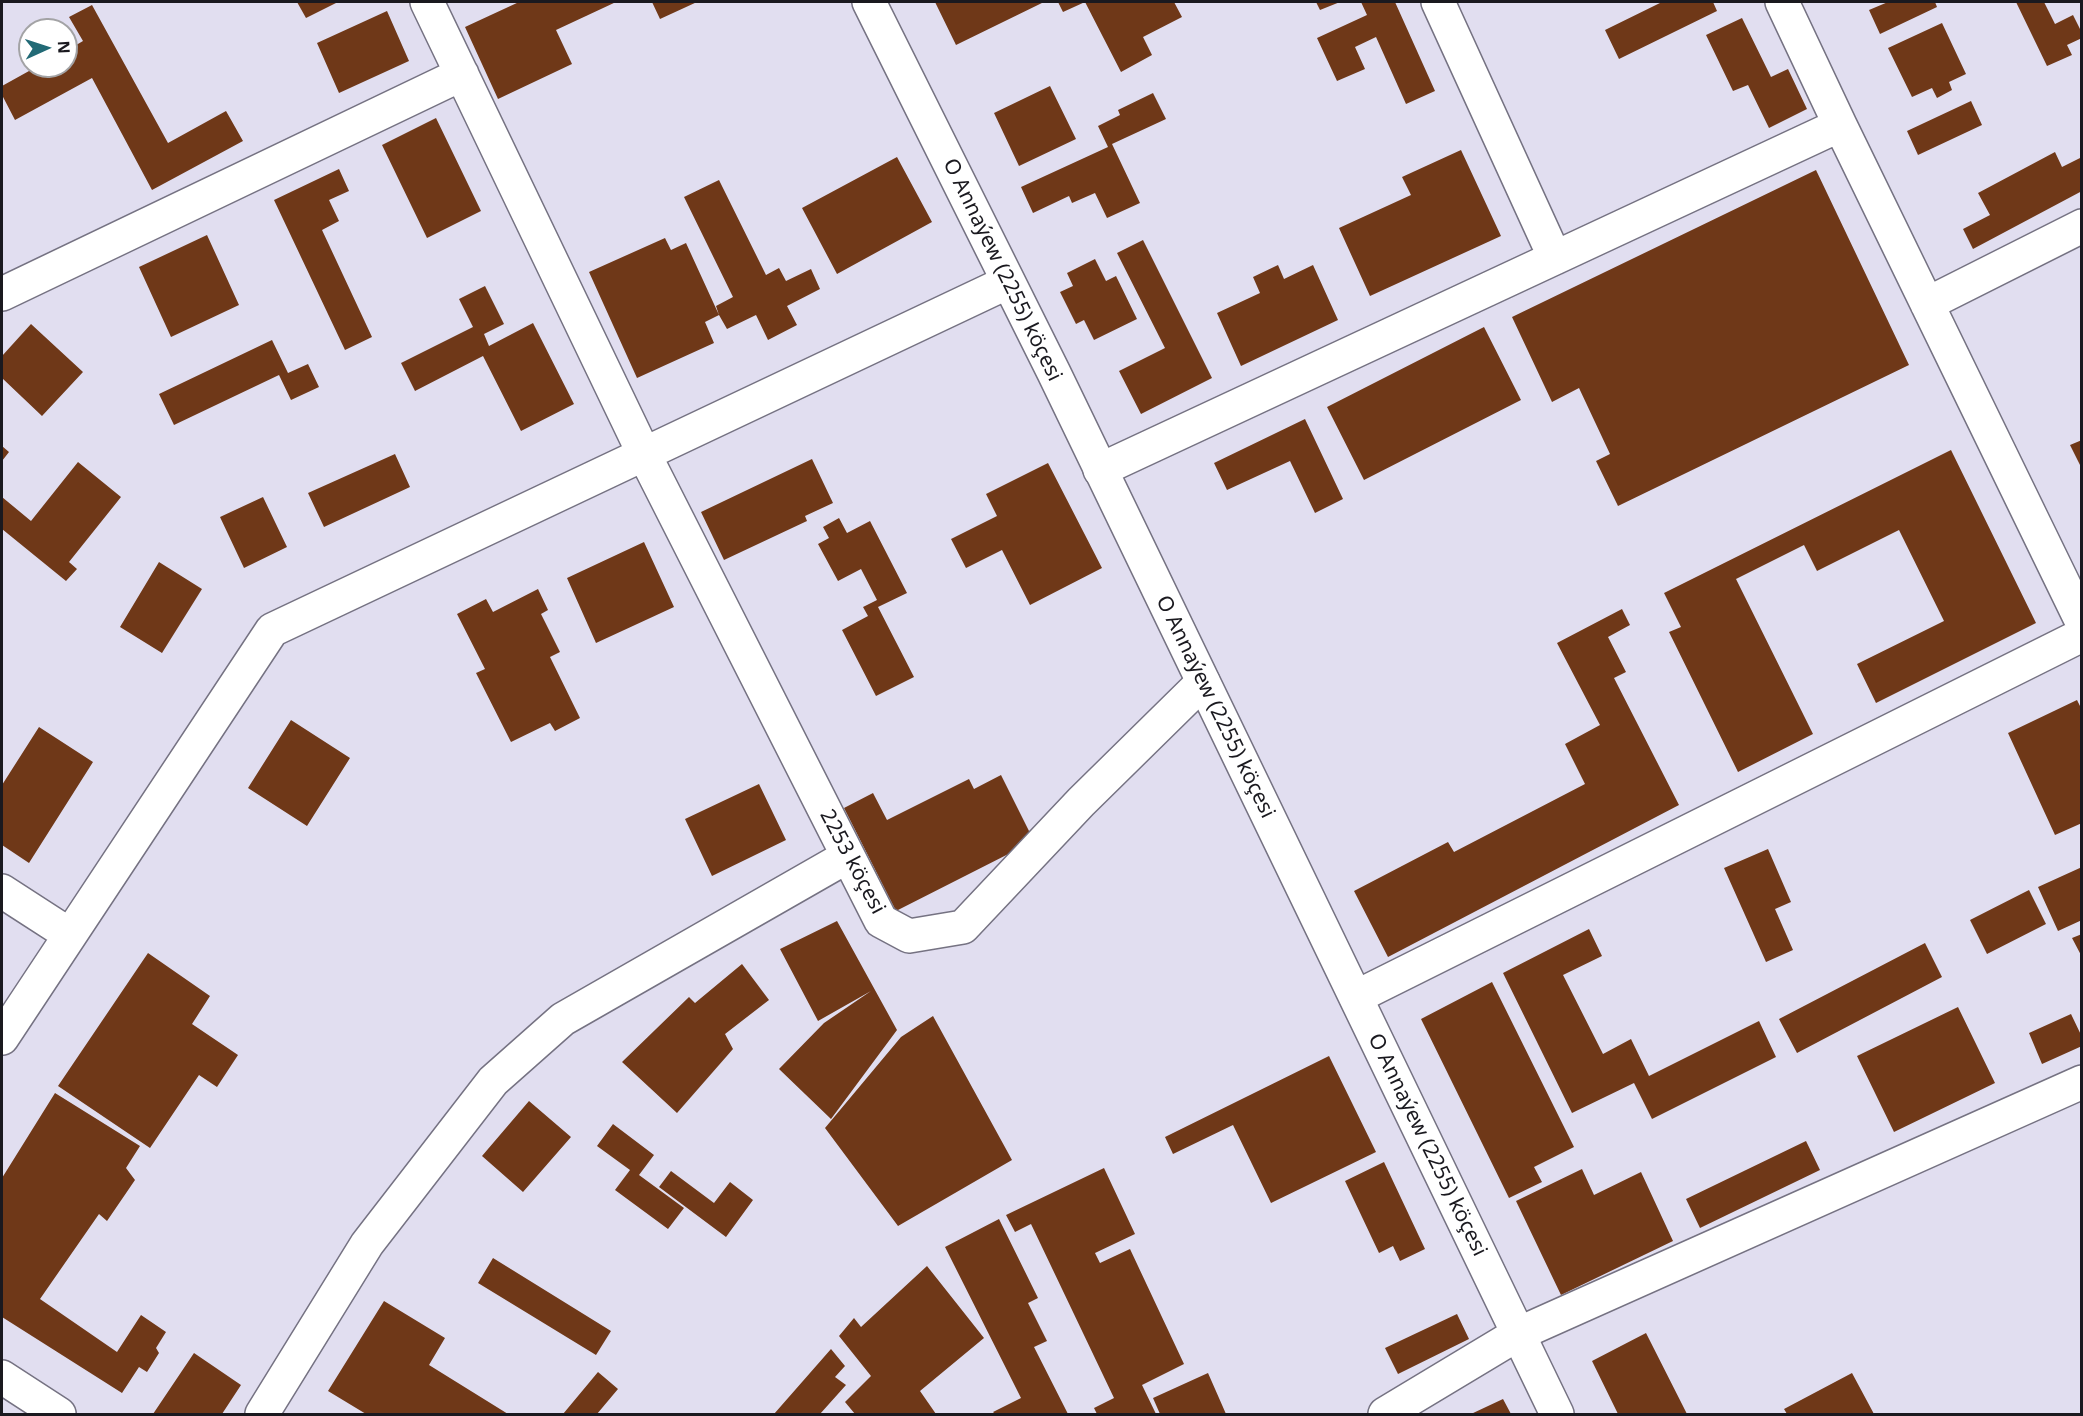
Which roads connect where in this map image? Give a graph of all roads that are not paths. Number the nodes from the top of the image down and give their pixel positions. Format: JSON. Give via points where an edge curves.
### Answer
{"nodes":[{"id":1,"x":427,"y":2,"type":"edge"},
{"id":2,"x":869,"y":2,"type":"edge"},
{"id":3,"x":1438,"y":2,"type":"edge"},
{"id":4,"x":1782,"y":2,"type":"edge"},
{"id":5,"x":462,"y":74,"type":"junction"},
{"id":6,"x":1840,"y":125,"type":"junction"},
{"id":7,"x":2082,"y":226,"type":"edge"},
{"id":8,"x":1555,"y":258,"type":"junction"},
{"id":9,"x":1008,"y":282,"type":"junction"},
{"id":10,"x":2,"y":294,"type":"edge"},
{"id":11,"x":1927,"y":304,"type":"junction"},
{"id":12,"x":644,"y":454,"type":"junction"},
{"id":13,"x":1101,"y":470,"type":"junction"},
{"id":14,"x":2082,"y":622,"type":"edge"},
{"id":15,"x":2082,"y":635,"type":"edge"},
{"id":16,"x":1203,"y":682,"type":"junction"},
{"id":17,"x":848,"y":856,"type":"junction"},
{"id":18,"x":2,"y":891,"type":"edge"},
{"id":19,"x":70,"y":935,"type":"junction"},
{"id":20,"x":1356,"y":997,"type":"junction"},
{"id":21,"x":2,"y":1038,"type":"edge"},
{"id":22,"x":2082,"y":1082,"type":"edge"},
{"id":23,"x":1518,"y":1334,"type":"junction"},
{"id":24,"x":2,"y":1377,"type":"edge"},
{"id":25,"x":59,"y":1414,"type":"edge"},
{"id":26,"x":262,"y":1414,"type":"edge"},
{"id":27,"x":1385,"y":1414,"type":"edge"},
{"id":28,"x":1557,"y":1414,"type":"edge"}],
"edges":[{"from":1,"to":5,"type":"street","name":"2253 köçesi"},
{"from":2,"to":9,"type":"street","name":"O Annaýew (2255) köçesi"},
{"from":3,"to":8,"type":"street"},
{"from":4,"to":6,"type":"street"},
{"from":5,"to":10,"type":"street"},
{"from":5,"to":12,"type":"street","name":"2253 köçesi"},
{"from":6,"to":8,"type":"street"},
{"from":6,"to":11,"type":"street"},
{"from":7,"to":11,"type":"street"},
{"from":8,"to":13,"type":"street"},
{"from":9,"to":12,"type":"street"},
{"from":9,"to":13,"type":"street","name":"O Annaýew (2255) köçesi"},
{"from":11,"to":14,"type":"street"},
{"from":12,"to":17,"type":"street","name":"2253 köçesi"},
{"from":12,"to":19,"type":"street","via":[[272,630]]},
{"from":13,"to":16,"type":"street","name":"O Annaýew (2255) köçesi"},
{"from":15,"to":20,"type":"street"},
{"from":16,"to":17,"type":"street","name":"2253 köçesi","via":[[1081,802],[963,927],[909,936],[881,921]]},
{"from":16,"to":20,"type":"street","name":"O Annaýew (2255) köçesi"},
{"from":17,"to":26,"type":"street","via":[[563,1019],[493,1081],[368,1244]]},
{"from":18,"to":19,"type":"street"},
{"from":19,"to":21,"type":"street"},
{"from":20,"to":23,"type":"street","name":"O Annaýew (2255) köçesi"},
{"from":22,"to":23,"type":"street"},
{"from":23,"to":27,"type":"street"},
{"from":23,"to":28,"type":"street","name":"O Annaýew (2255) köçesi"},
{"from":24,"to":25,"type":"street"}]}
